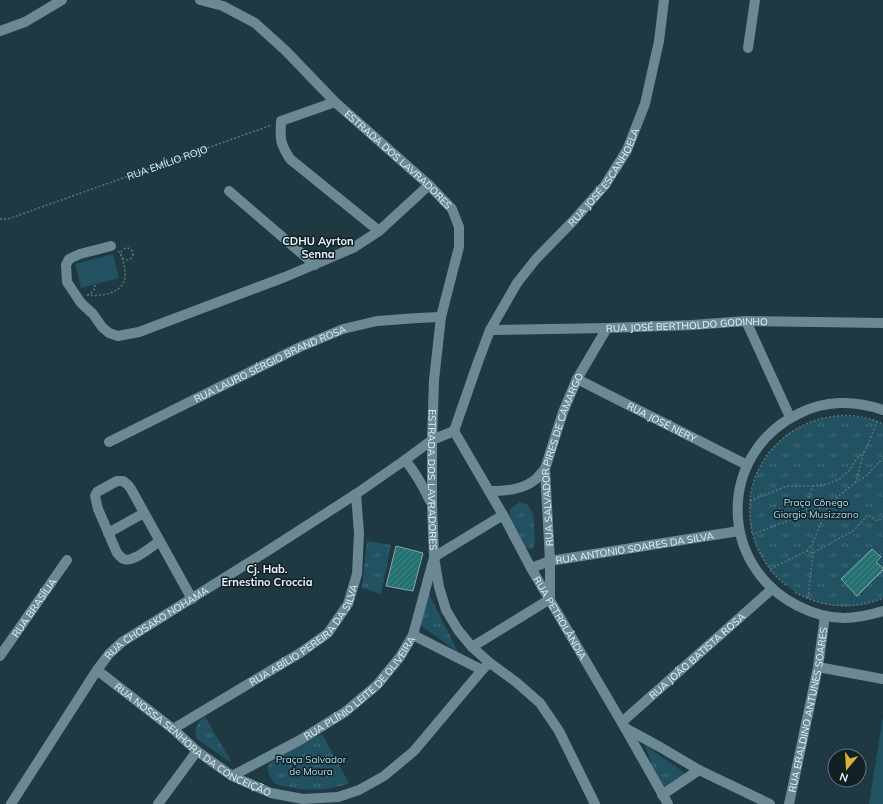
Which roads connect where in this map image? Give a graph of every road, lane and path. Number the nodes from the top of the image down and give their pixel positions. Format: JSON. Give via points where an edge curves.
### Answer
{"nodes":[{"id":1,"x":62,"y":0,"type":"edge"},
{"id":2,"x":200,"y":0,"type":"edge"},
{"id":3,"x":664,"y":0,"type":"edge"},
{"id":4,"x":755,"y":0,"type":"edge"},
{"id":5,"x":0,"y":31,"type":"edge"},
{"id":6,"x":748,"y":48,"type":"dead end"},
{"id":7,"x":335,"y":102,"type":"junction"},
{"id":8,"x":281,"y":121,"type":"junction"},
{"id":9,"x":429,"y":185,"type":"junction"},
{"id":10,"x":229,"y":191,"type":"dead end"},
{"id":11,"x":0,"y":219,"type":"edge"},
{"id":12,"x":379,"y":231,"type":"junction"},
{"id":13,"x":114,"y":248,"type":"joint"},
{"id":14,"x":121,"y":255,"type":"junction"},
{"id":15,"x":315,"y":265,"type":"junction"},
{"id":16,"x":95,"y":285,"type":"dead end"},
{"id":17,"x":441,"y":318,"type":"junction"},
{"id":18,"x":746,"y":321,"type":"junction"},
{"id":19,"x":883,"y":323,"type":"edge"},
{"id":20,"x":607,"y":328,"type":"junction"},
{"id":21,"x":490,"y":330,"type":"junction"},
{"id":22,"x":576,"y":379,"type":"junction"},
{"id":23,"x":883,"y":410,"type":"edge"},
{"id":24,"x":790,"y":417,"type":"junction"},
{"id":25,"x":876,"y":421,"type":"junction"},
{"id":26,"x":883,"y":424,"type":"edge"},
{"id":27,"x":454,"y":431,"type":"junction"},
{"id":28,"x":432,"y":440,"type":"junction"},
{"id":29,"x":109,"y":442,"type":"dead end"},
{"id":30,"x":864,"y":452,"type":"junction"},
{"id":31,"x":883,"y":458,"type":"edge"},
{"id":32,"x":405,"y":460,"type":"junction"},
{"id":33,"x":747,"y":465,"type":"junction"},
{"id":34,"x":545,"y":469,"type":"junction"},
{"id":35,"x":856,"y":482,"type":"junction"},
{"id":36,"x":813,"y":486,"type":"junction"},
{"id":37,"x":489,"y":491,"type":"junction"},
{"id":38,"x":356,"y":494,"type":"junction"},
{"id":39,"x":750,"y":501,"type":"junction"},
{"id":40,"x":829,"y":504,"type":"junction"},
{"id":41,"x":432,"y":505,"type":"junction"},
{"id":42,"x":814,"y":511,"type":"junction"},
{"id":43,"x":144,"y":513,"type":"junction"},
{"id":44,"x":806,"y":514,"type":"junction"},
{"id":45,"x":503,"y":515,"type":"junction"},
{"id":46,"x":883,"y":517,"type":"edge"},
{"id":47,"x":822,"y":521,"type":"junction"},
{"id":48,"x":739,"y":531,"type":"junction"},
{"id":49,"x":108,"y":533,"type":"junction"},
{"id":50,"x":752,"y":534,"type":"junction"},
{"id":51,"x":160,"y":541,"type":"junction"},
{"id":52,"x":812,"y":544,"type":"junction"},
{"id":53,"x":807,"y":551,"type":"junction"},
{"id":54,"x":813,"y":554,"type":"junction"},
{"id":55,"x":434,"y":557,"type":"junction"},
{"id":56,"x":66,"y":560,"type":"dead end"},
{"id":57,"x":550,"y":561,"type":"junction"},
{"id":58,"x":531,"y":568,"type":"junction"},
{"id":59,"x":770,"y":569,"type":"junction"},
{"id":60,"x":761,"y":577,"type":"junction"},
{"id":61,"x":772,"y":589,"type":"junction"},
{"id":62,"x":808,"y":598,"type":"junction"},
{"id":63,"x":883,"y":598,"type":"edge"},
{"id":64,"x":192,"y":599,"type":"junction"},
{"id":65,"x":550,"y":599,"type":"junction"},
{"id":66,"x":883,"y":611,"type":"edge"},
{"id":67,"x":825,"y":616,"type":"junction"},
{"id":68,"x":413,"y":635,"type":"junction"},
{"id":69,"x":472,"y":647,"type":"junction"},
{"id":70,"x":0,"y":656,"type":"edge"},
{"id":71,"x":490,"y":663,"type":"junction"},
{"id":72,"x":818,"y":667,"type":"junction"},
{"id":73,"x":97,"y":670,"type":"junction"},
{"id":74,"x":482,"y":670,"type":"junction"},
{"id":75,"x":883,"y":679,"type":"edge"},
{"id":76,"x":624,"y":725,"type":"junction"},
{"id":77,"x":173,"y":730,"type":"junction"},
{"id":78,"x":197,"y":751,"type":"junction"},
{"id":79,"x":699,"y":770,"type":"junction"},
{"id":80,"x":232,"y":776,"type":"junction"},
{"id":81,"x":665,"y":800,"type":"edge"},
{"id":82,"x":11,"y":804,"type":"edge"},
{"id":83,"x":158,"y":804,"type":"edge"},
{"id":84,"x":595,"y":804,"type":"edge"},
{"id":85,"x":770,"y":804,"type":"edge"},
{"id":86,"x":789,"y":804,"type":"edge"}],
"edges":[{"from":1,"to":5,"type":"street","via":[[25,22]]},
{"from":2,"to":7,"type":"street","name":"ESTRADA DOS LAVRADORES","via":[[223,6],[255,22],[286,50]]},
{"from":3,"to":21,"type":"street","name":"RUA JOSÉ ESCANHOELA","via":[[659,41],[645,104],[627,150],[605,185],[517,283]]},
{"from":4,"to":6,"type":"street"},
{"from":7,"to":8,"type":"street"},
{"from":7,"to":9,"type":"street","name":"ESTRADA DOS LAVRADORES"},
{"from":8,"to":11,"type":"path","name":"RUA EMÍLIO ROJO","via":[[16,217]]},
{"from":8,"to":12,"type":"street","via":[[282,146],[290,159]]},
{"from":9,"to":12,"type":"street"},
{"from":9,"to":17,"type":"street","name":"ESTRADA DOS LAVRADORES","via":[[452,209],[459,227],[459,247]]},
{"from":10,"to":15,"type":"street"},
{"from":12,"to":15,"type":"street","via":[[353,248]]},
{"from":13,"to":14,"type":"path"},
{"from":13,"to":15,"type":"street","via":[[80,254],[69,259],[66,266],[68,282],[81,303],[102,327],[118,336],[139,332]]},
{"from":14,"to":14,"type":"path","via":[[129,260],[133,254],[126,248]]},
{"from":14,"to":16,"type":"path","via":[[126,274],[124,282],[117,290],[105,295],[87,295],[92,293]]},
{"from":17,"to":28,"type":"street","name":"ESTRADA DOS LAVRADORES","via":[[434,380]]},
{"from":17,"to":29,"type":"street","name":"RUA LAURO SÉRGIO BRAND ROSA","via":[[377,321],[343,328]]},
{"from":18,"to":19,"type":"street","name":"RUA JOSÉ BERTHOLDO GODINHO"},
{"from":18,"to":20,"type":"street","name":"RUA JOSÉ BERTHOLDO GODINHO"},
{"from":18,"to":24,"type":"street"},
{"from":20,"to":21,"type":"street","name":"RUA JOSÉ BERTHOLDO GODINHO"},
{"from":20,"to":22,"type":"street","name":"RUA SALVADOR PIRES DE CAMARGO"},
{"from":21,"to":27,"type":"street","name":"RUA JOSÉ ESCANHOELA"},
{"from":22,"to":33,"type":"street","name":"RUA JOSÉ NERY"},
{"from":22,"to":34,"type":"street","name":"RUA SALVADOR PIRES DE CAMARGO"},
{"from":23,"to":24,"type":"street","via":[[860,404],[831,403]]},
{"from":24,"to":33,"type":"street","via":[[765,438]]},
{"from":25,"to":26,"type":"path"},
{"from":25,"to":30,"type":"path"},
{"from":25,"to":39,"type":"path","via":[[836,416],[822,418],[793,431],[783,438],[764,460],[752,486]]},
{"from":27,"to":28,"type":"street","name":"RUA CHOSAKO NOHAMA"},
{"from":27,"to":37,"type":"street","name":"RUA PETROLÂNDIA"},
{"from":28,"to":32,"type":"street","name":"RUA CHOSAKO NOHAMA"},
{"from":28,"to":41,"type":"street","name":"ESTRADA DOS LAVRADORES"},
{"from":30,"to":35,"type":"path"},
{"from":30,"to":36,"type":"path","via":[[839,479]]},
{"from":31,"to":35,"type":"path","via":[[866,476]]},
{"from":32,"to":38,"type":"street","name":"RUA CHOSAKO NOHAMA"},
{"from":32,"to":41,"type":"street","via":[[423,486]]},
{"from":33,"to":48,"type":"street","via":[[738,498]]},
{"from":34,"to":37,"type":"street","via":[[525,486]]},
{"from":34,"to":57,"type":"street","name":"RUA SALVADOR PIRES DE CAMARGO"},
{"from":35,"to":40,"type":"path"},
{"from":36,"to":39,"type":"path","via":[[787,486]]},
{"from":36,"to":44,"type":"path"},
{"from":37,"to":45,"type":"street","name":"RUA PETROLÂNDIA"},
{"from":38,"to":64,"type":"street","name":"RUA CHOSAKO NOHAMA"},
{"from":38,"to":77,"type":"street","name":"RUA ABÍLIO PEREIRA DA SILVA","via":[[359,533],[357,574],[348,604],[328,633],[300,653]]},
{"from":39,"to":50,"type":"path"},
{"from":40,"to":42,"type":"path"},
{"from":40,"to":47,"type":"path"},
{"from":41,"to":55,"type":"street","name":"ESTRADA DOS LAVRADORES"},
{"from":42,"to":44,"type":"path"},
{"from":42,"to":47,"type":"path"},
{"from":43,"to":49,"type":"street"},
{"from":43,"to":49,"type":"street","via":[[123,481],[117,481],[97,492],[96,503]]},
{"from":43,"to":51,"type":"street"},
{"from":44,"to":50,"type":"path"},
{"from":45,"to":55,"type":"street"},
{"from":45,"to":58,"type":"street","name":"RUA PETROLÂNDIA"},
{"from":46,"to":54,"type":"path","via":[[878,521],[868,515],[854,530]]},
{"from":47,"to":52,"type":"path"},
{"from":48,"to":57,"type":"street","name":"RUA ANTONIO SOARES DA SILVA"},
{"from":48,"to":60,"type":"street","via":[[751,563]]},
{"from":49,"to":51,"type":"street","via":[[117,553],[125,560],[132,560]]},
{"from":50,"to":59,"type":"path","via":[[763,560]]},
{"from":51,"to":64,"type":"street"},
{"from":52,"to":53,"type":"path"},
{"from":52,"to":54,"type":"path"},
{"from":53,"to":54,"type":"path"},
{"from":53,"to":59,"type":"path"},
{"from":54,"to":62,"type":"path"},
{"from":55,"to":68,"type":"street","name":"RUA PLÍNIO LEITE DE OLIVEIRA"},
{"from":55,"to":69,"type":"street","via":[[446,610]]},
{"from":56,"to":70,"type":"street","name":"RUA BRASÍLIA"},
{"from":57,"to":58,"type":"street","name":"RUA ANTONIO SOARES DA SILVA"},
{"from":57,"to":65,"type":"street","name":"RUA SALVADOR PIRES DE CAMARGO"},
{"from":58,"to":65,"type":"street","name":"RUA PETROLÂNDIA"},
{"from":59,"to":60,"type":"path"},
{"from":59,"to":62,"type":"path","via":[[791,589]]},
{"from":60,"to":61,"type":"street"},
{"from":61,"to":67,"type":"street","via":[[788,601]]},
{"from":61,"to":76,"type":"street","name":"RUA JOÃO BATISTA ROSA"},
{"from":62,"to":63,"type":"path","via":[[817,602],[846,606],[861,605]]},
{"from":64,"to":73,"type":"street","name":"RUA CHOSAKO NOHAMA","via":[[122,642]]},
{"from":65,"to":69,"type":"street"},
{"from":65,"to":76,"type":"street","name":"RUA PETROLÂNDIA"},
{"from":66,"to":67,"type":"street","via":[[845,618]]},
{"from":67,"to":72,"type":"street","name":"RUA ERALDINO ANTUNES SOARES"},
{"from":68,"to":74,"type":"street"},
{"from":68,"to":80,"type":"street","name":"RUA PLÍNIO LEITE DE OLIVEIRA","via":[[400,657],[377,685],[345,712],[300,740]]},
{"from":69,"to":71,"type":"street"},
{"from":71,"to":74,"type":"street","name":"RUA NOSSA SENHORA DA CONCEIÇÃO"},
{"from":71,"to":84,"type":"street","via":[[540,703],[559,731]]},
{"from":72,"to":75,"type":"street"},
{"from":72,"to":86,"type":"street","name":"RUA ERALDINO ANTUNES SOARES"},
{"from":73,"to":77,"type":"street","name":"RUA NOSSA SENHORA DA CONCEIÇÃO"},
{"from":73,"to":82,"type":"street","name":"RUA CHOSAKO NOHAMA"},
{"from":74,"to":80,"type":"street","name":"RUA NOSSA SENHORA DA CONCEIÇÃO","via":[[414,751],[384,776],[359,790],[338,797],[303,799],[271,793]]},
{"from":76,"to":79,"type":"street"},
{"from":76,"to":81,"type":"street","name":"RUA PETROLÂNDIA"},
{"from":77,"to":78,"type":"street","name":"RUA NOSSA SENHORA DA CONCEIÇÃO"},
{"from":78,"to":80,"type":"street","name":"RUA NOSSA SENHORA DA CONCEIÇÃO"},
{"from":78,"to":83,"type":"street"},
{"from":79,"to":81,"type":"street"},
{"from":79,"to":85,"type":"street"}]}
